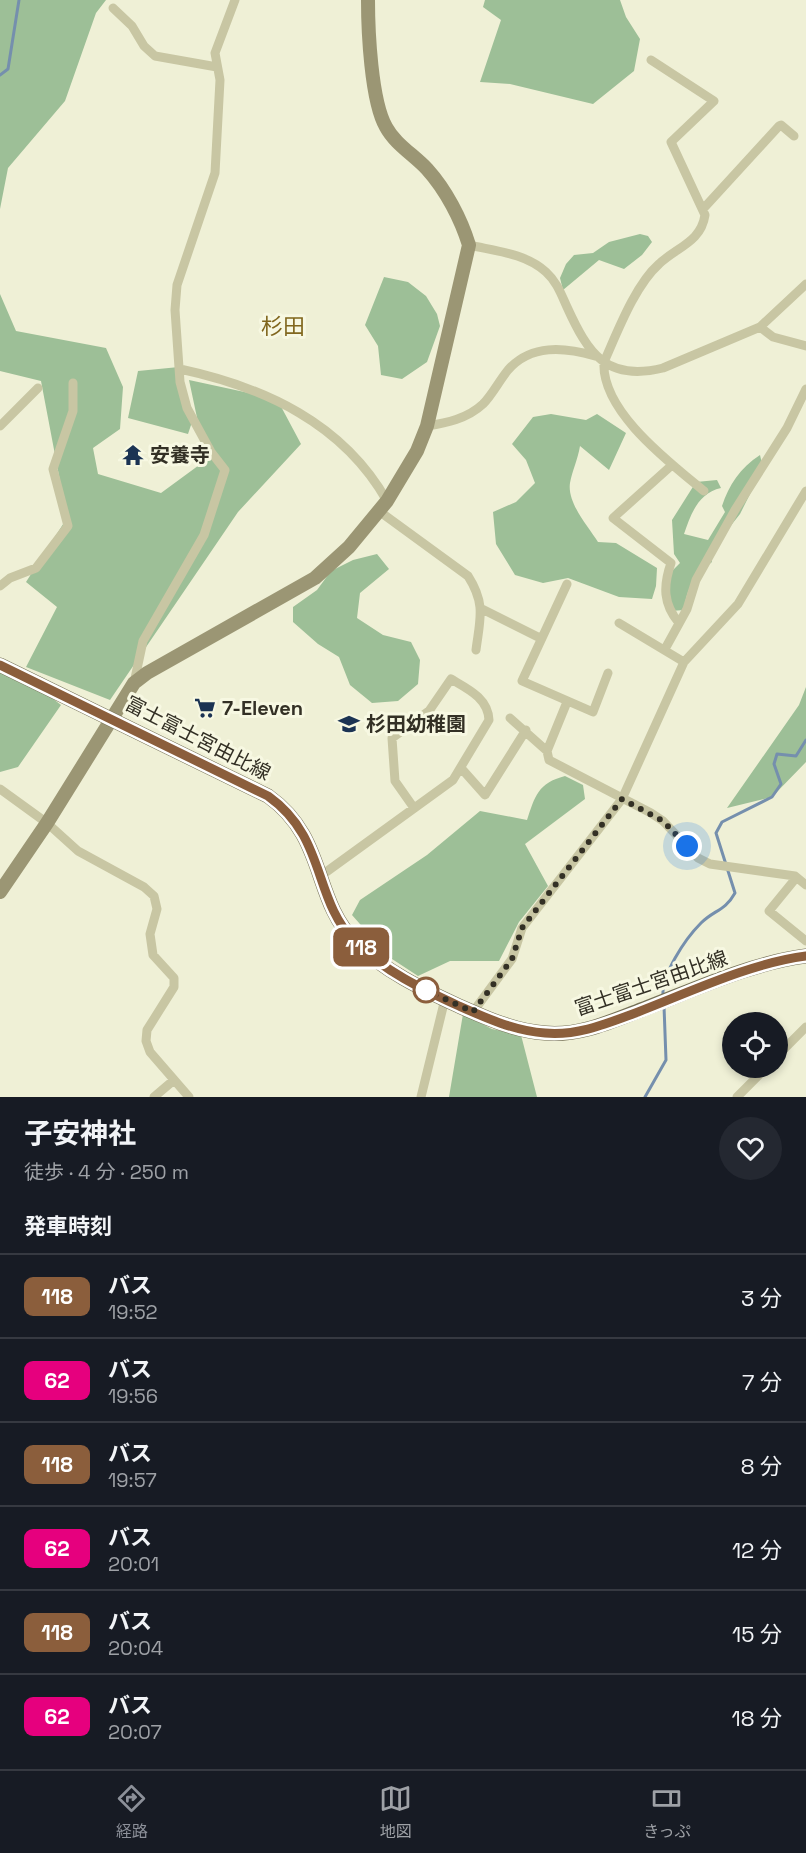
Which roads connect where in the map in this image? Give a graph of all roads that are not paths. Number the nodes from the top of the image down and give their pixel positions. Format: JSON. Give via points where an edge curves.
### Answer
{"nodes":[{"id":1,"x":235,"y":0,"type":"edge"},
{"id":2,"x":368,"y":0,"type":"edge"},
{"id":3,"x":114,"y":8,"type":"dead end"},
{"id":4,"x":651,"y":60,"type":"dead end"},
{"id":5,"x":217,"y":67,"type":"junction"},
{"id":6,"x":794,"y":136,"type":"dead end"},
{"id":7,"x":703,"y":209,"type":"junction"},
{"id":8,"x":469,"y":245,"type":"junction"},
{"id":9,"x":806,"y":284,"type":"edge"},
{"id":10,"x":760,"y":327,"type":"junction"},
{"id":11,"x":806,"y":346,"type":"edge"},
{"id":12,"x":600,"y":359,"type":"junction"},
{"id":13,"x":180,"y":369,"type":"junction"},
{"id":14,"x":73,"y":383,"type":"dead end"},
{"id":15,"x":38,"y":388,"type":"dead end"},
{"id":16,"x":806,"y":389,"type":"edge"},
{"id":17,"x":0,"y":426,"type":"edge"},
{"id":18,"x":427,"y":426,"type":"junction"},
{"id":19,"x":672,"y":465,"type":"junction"},
{"id":20,"x":704,"y":491,"type":"dead end"},
{"id":21,"x":806,"y":491,"type":"edge"},
{"id":22,"x":383,"y":506,"type":"junction"},
{"id":23,"x":567,"y":585,"type":"dead end"},
{"id":24,"x":0,"y":586,"type":"edge"},
{"id":25,"x":482,"y":609,"type":"junction"},
{"id":26,"x":619,"y":623,"type":"dead end"},
{"id":27,"x":679,"y":623,"type":"junction"},
{"id":28,"x":540,"y":638,"type":"junction"},
{"id":29,"x":665,"y":649,"type":"junction"},
{"id":30,"x":476,"y":650,"type":"dead end"},
{"id":31,"x":684,"y":662,"type":"junction"},
{"id":32,"x":0,"y":665,"type":"edge"},
{"id":33,"x":608,"y":673,"type":"dead end"},
{"id":34,"x":134,"y":683,"type":"junction"},
{"id":35,"x":567,"y":702,"type":"junction"},
{"id":36,"x":112,"y":718,"type":"junction"},
{"id":37,"x":510,"y":718,"type":"dead end"},
{"id":38,"x":526,"y":730,"type":"junction"},
{"id":39,"x":547,"y":751,"type":"junction"},
{"id":40,"x":461,"y":768,"type":"junction"},
{"id":41,"x":0,"y":789,"type":"edge"},
{"id":42,"x":622,"y":799,"type":"junction"},
{"id":43,"x":414,"y":808,"type":"junction"},
{"id":44,"x":47,"y":823,"type":"junction"},
{"id":45,"x":322,"y":875,"type":"junction"},
{"id":46,"x":796,"y":878,"type":"junction"},
{"id":47,"x":806,"y":885,"type":"edge"},
{"id":48,"x":0,"y":892,"type":"edge"},
{"id":49,"x":806,"y":940,"type":"edge"},
{"id":50,"x":806,"y":956,"type":"edge"},
{"id":51,"x":445,"y":999,"type":"junction"},
{"id":52,"x":473,"y":1012,"type":"junction"},
{"id":53,"x":806,"y":1027,"type":"edge"},
{"id":54,"x":788,"y":1045,"type":"edge"},
{"id":55,"x":757,"y":1078,"type":"edge"},
{"id":56,"x":174,"y":1080,"type":"junction"},
{"id":57,"x":742,"y":1095,"type":"edge"},
{"id":58,"x":154,"y":1097,"type":"edge"},
{"id":59,"x":189,"y":1097,"type":"edge"},
{"id":60,"x":421,"y":1097,"type":"edge"}],
"edges":[{"from":1,"to":5,"type":"street","via":[[215,53]]},
{"from":2,"to":8,"type":"street","via":[[368,30],[382,118],[393,137],[440,186]]},
{"from":3,"to":5,"type":"street","via":[[155,56]]},
{"from":4,"to":7,"type":"street","via":[[714,101],[671,142]]},
{"from":5,"to":13,"type":"street","via":[[220,80],[215,173],[176,292]]},
{"from":6,"to":7,"type":"street","via":[[779,126]]},
{"from":7,"to":12,"type":"street","via":[[700,233],[658,264]]},
{"from":8,"to":12,"type":"street","via":[[519,256],[547,273],[556,283],[589,350]]},
{"from":8,"to":18,"type":"street"},
{"from":9,"to":10,"type":"street"},
{"from":10,"to":11,"type":"street","via":[[773,337]]},
{"from":10,"to":12,"type":"street","via":[[650,371],[624,370]]},
{"from":12,"to":18,"type":"street","via":[[573,350],[542,349],[509,369],[483,404],[470,414]]},
{"from":12,"to":19,"type":"street","via":[[606,388],[619,409]]},
{"from":13,"to":22,"type":"street","via":[[221,379],[292,406],[353,455],[375,479]]},
{"from":13,"to":34,"type":"street","via":[[187,408],[225,470],[204,535],[143,641]]},
{"from":14,"to":24,"type":"street","via":[[73,411],[53,469],[68,526],[36,568]]},
{"from":15,"to":17,"type":"street"},
{"from":16,"to":27,"type":"street","via":[[696,580]]},
{"from":18,"to":22,"type":"street","via":[[417,451]]},
{"from":19,"to":20,"type":"street"},
{"from":19,"to":27,"type":"street","via":[[613,519],[671,563],[665,579],[665,599]]},
{"from":21,"to":31,"type":"street","via":[[738,604]]},
{"from":22,"to":25,"type":"street","via":[[468,576]]},
{"from":22,"to":34,"type":"street","via":[[349,547],[315,578]]},
{"from":23,"to":28,"type":"street"},
{"from":25,"to":28,"type":"street"},
{"from":25,"to":30,"type":"street"},
{"from":26,"to":29,"type":"street"},
{"from":27,"to":29,"type":"street"},
{"from":28,"to":35,"type":"street","via":[[522,681]]},
{"from":29,"to":31,"type":"street"},
{"from":31,"to":42,"type":"street"},
{"from":32,"to":36,"type":"main road","name":"富士富士宮由比線"},
{"from":33,"to":35,"type":"street","via":[[593,712]]},
{"from":34,"to":36,"type":"street"},
{"from":35,"to":39,"type":"street"},
{"from":36,"to":44,"type":"street"},
{"from":36,"to":45,"type":"main road","name":"富士富士宮由比線","via":[[268,796],[304,835]]},
{"from":37,"to":38,"type":"street"},
{"from":38,"to":39,"type":"street"},
{"from":38,"to":40,"type":"street","via":[[485,795]]},
{"from":39,"to":42,"type":"street","via":[[549,760]]},
{"from":40,"to":43,"type":"street","via":[[453,780]]},
{"from":40,"to":43,"type":"street","via":[[489,720],[489,713],[478,694],[451,679],[429,711],[392,738],[395,781]]},
{"from":41,"to":44,"type":"street"},
{"from":42,"to":46,"type":"street","via":[[663,821],[698,858],[710,864]]},
{"from":42,"to":52,"type":"street","via":[[522,928],[512,959]]},
{"from":43,"to":45,"type":"street"},
{"from":44,"to":48,"type":"street"},
{"from":44,"to":56,"type":"street","via":[[78,851],[144,886],[154,896],[157,909],[150,934],[153,955],[174,978],[174,987],[147,1030],[146,1041],[150,1052]]},
{"from":45,"to":51,"type":"main road","name":"富士富士宮由比線","via":[[337,917],[349,935],[396,974]]},
{"from":46,"to":47,"type":"street"},
{"from":46,"to":49,"type":"street","via":[[769,910]]},
{"from":50,"to":52,"type":"main road","name":"富士富士宮由比線","via":[[761,967],[595,1027],[546,1034],[519,1029]]},
{"from":51,"to":52,"type":"main road","name":"富士富士宮由比線"},
{"from":51,"to":60,"type":"street"},
{"from":53,"to":54,"type":"street"},
{"from":55,"to":57,"type":"street"},
{"from":56,"to":58,"type":"street"},
{"from":56,"to":59,"type":"street"}]}
